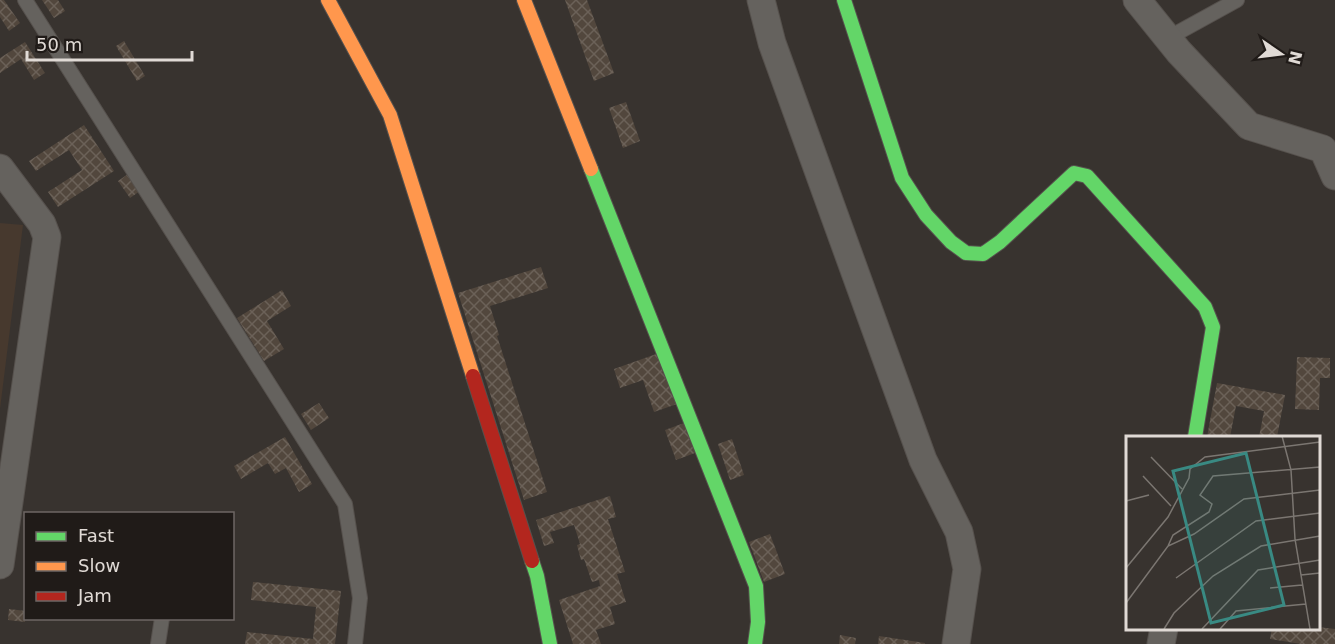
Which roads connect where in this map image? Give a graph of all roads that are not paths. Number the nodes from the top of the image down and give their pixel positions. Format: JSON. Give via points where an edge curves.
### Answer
{"nodes":[{"id":1,"x":25,"y":0,"type":"edge"},
{"id":2,"x":328,"y":0,"type":"edge"},
{"id":3,"x":524,"y":0,"type":"edge"},
{"id":4,"x":761,"y":0,"type":"edge"},
{"id":5,"x":844,"y":0,"type":"edge"},
{"id":6,"x":1137,"y":0,"type":"edge"},
{"id":7,"x":1237,"y":0,"type":"edge"},
{"id":8,"x":1168,"y":38,"type":"junction"},
{"id":9,"x":0,"y":168,"type":"edge"},
{"id":10,"x":1335,"y":176,"type":"edge"},
{"id":11,"x":1195,"y":436,"type":"edge"},
{"id":12,"x":0,"y":565,"type":"edge"},
{"id":13,"x":162,"y":620,"type":"edge"},
{"id":14,"x":1164,"y":629,"type":"edge"},
{"id":15,"x":158,"y":644,"type":"edge"},
{"id":16,"x":355,"y":644,"type":"edge"},
{"id":17,"x":550,"y":644,"type":"edge"},
{"id":18,"x":755,"y":644,"type":"edge"},
{"id":19,"x":956,"y":644,"type":"edge"},
{"id":20,"x":1161,"y":644,"type":"edge"}],
"edges":[{"from":1,"to":16,"type":"lane","via":[[345,504],[360,598]]},
{"from":2,"to":17,"type":"street","via":[[390,115],[537,576]]},
{"from":3,"to":18,"type":"street","via":[[756,586]]},
{"from":4,"to":19,"type":"street","via":[[772,43],[922,460],[959,532],[967,569]]},
{"from":5,"to":11,"type":"street","via":[[902,178],[926,215],[951,242],[966,253],[983,255],[1074,173],[1087,176],[1204,307],[1213,327]]},
{"from":6,"to":8,"type":"street"},
{"from":7,"to":8,"type":"lane"},
{"from":8,"to":10,"type":"street","via":[[1249,126],[1323,149]]},
{"from":9,"to":12,"type":"street","via":[[42,224],[47,237]]},
{"from":13,"to":15,"type":"lane"},
{"from":14,"to":20,"type":"street"}]}
